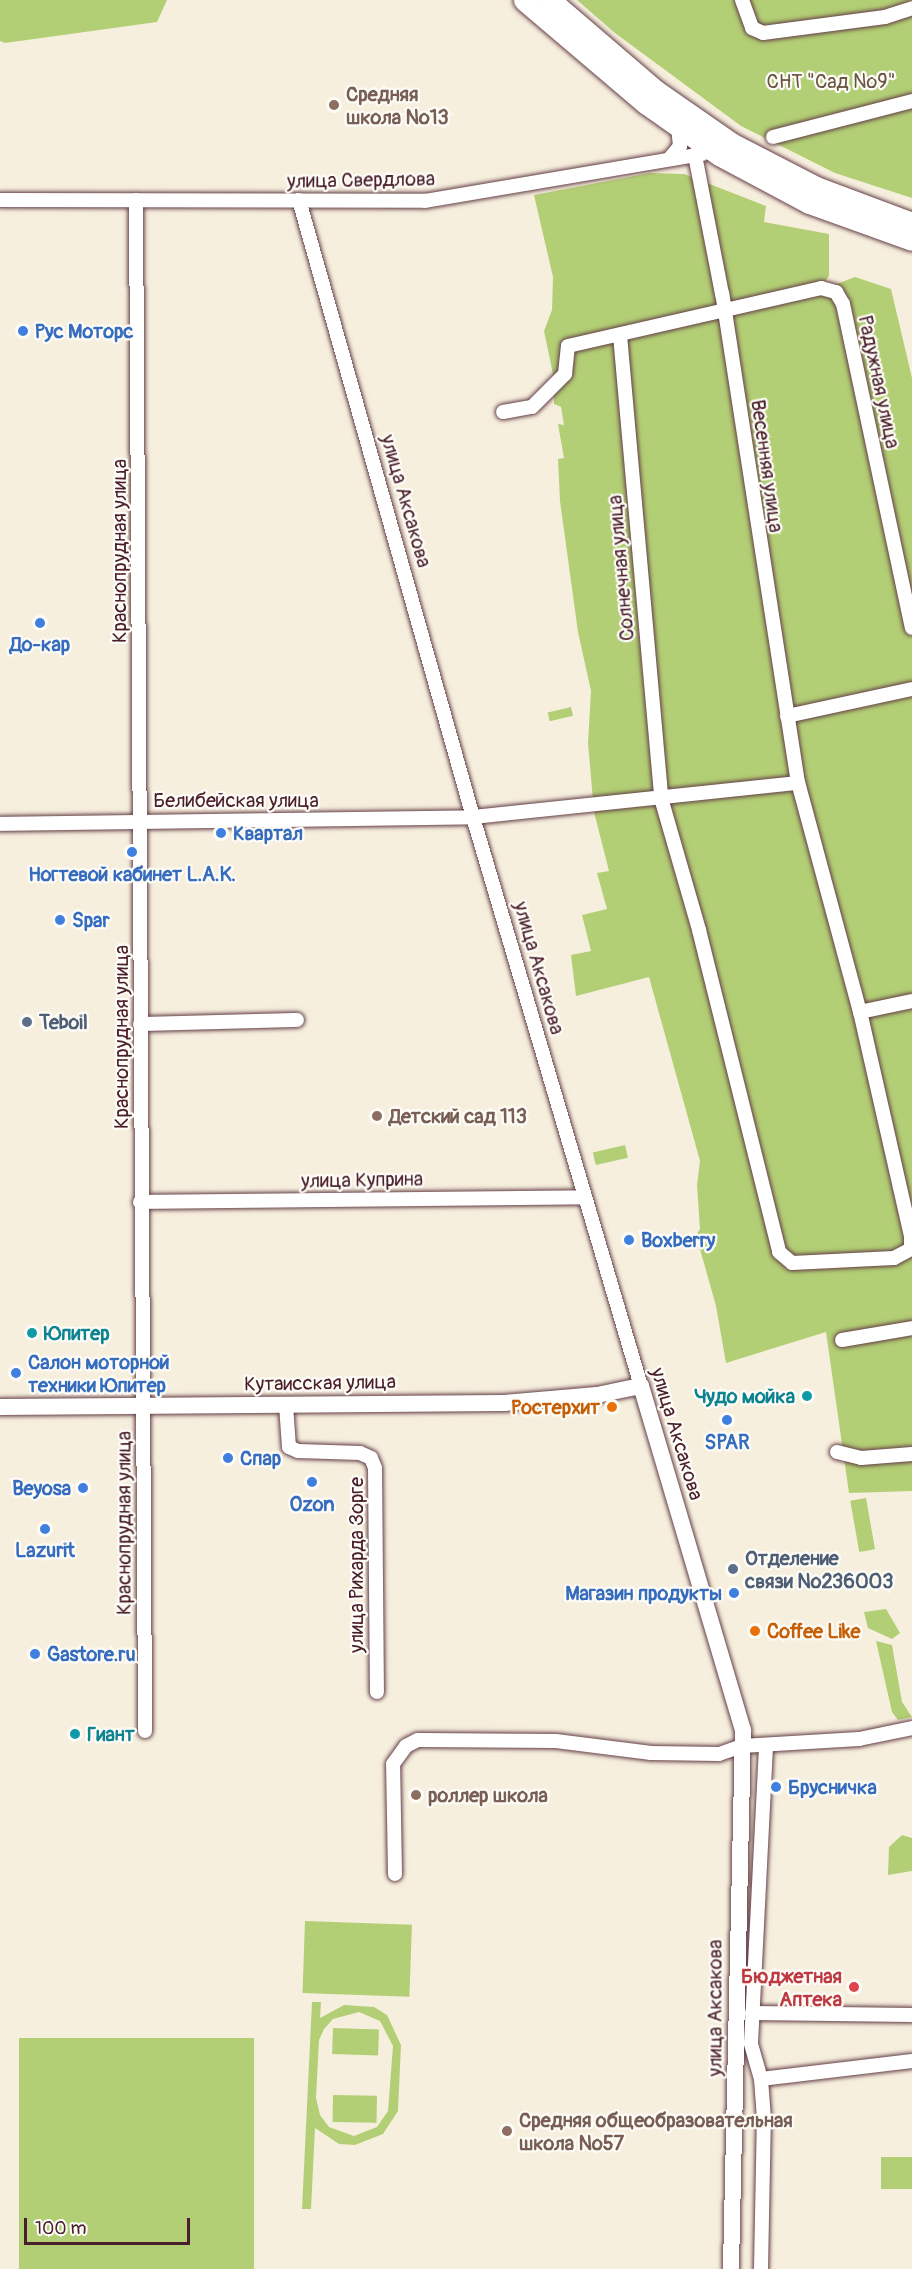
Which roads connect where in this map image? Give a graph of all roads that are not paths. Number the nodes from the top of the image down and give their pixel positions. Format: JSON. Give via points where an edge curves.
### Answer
{"nodes":[{"id":1,"x":524,"y":0,"type":"edge"},
{"id":2,"x":550,"y":0,"type":"edge"},
{"id":3,"x":742,"y":0,"type":"edge"},
{"id":4,"x":912,"y":8,"type":"edge"},
{"id":5,"x":912,"y":101,"type":"edge"},
{"id":6,"x":678,"y":128,"type":"junction"},
{"id":7,"x":773,"y":137,"type":"dead end"},
{"id":8,"x":695,"y":155,"type":"junction"},
{"id":9,"x":719,"y":155,"type":"junction"},
{"id":10,"x":670,"y":158,"type":"junction"},
{"id":11,"x":0,"y":200,"type":"edge"},
{"id":12,"x":136,"y":200,"type":"junction"},
{"id":13,"x":299,"y":200,"type":"junction"},
{"id":14,"x":912,"y":223,"type":"edge"},
{"id":15,"x":912,"y":240,"type":"edge"},
{"id":16,"x":725,"y":312,"type":"junction"},
{"id":17,"x":620,"y":335,"type":"junction"},
{"id":18,"x":503,"y":412,"type":"dead end"},
{"id":19,"x":912,"y":628,"type":"edge"},
{"id":20,"x":912,"y":689,"type":"edge"},
{"id":21,"x":787,"y":716,"type":"junction"},
{"id":22,"x":798,"y":783,"type":"junction"},
{"id":23,"x":661,"y":798,"type":"junction"},
{"id":24,"x":473,"y":817,"type":"junction"},
{"id":25,"x":140,"y":820,"type":"junction"},
{"id":26,"x":0,"y":824,"type":"edge"},
{"id":27,"x":912,"y":1002,"type":"edge"},
{"id":28,"x":860,"y":1012,"type":"junction"},
{"id":29,"x":297,"y":1020,"type":"dead end"},
{"id":30,"x":140,"y":1024,"type":"junction"},
{"id":31,"x":585,"y":1197,"type":"junction"},
{"id":32,"x":140,"y":1202,"type":"junction"},
{"id":33,"x":912,"y":1328,"type":"edge"},
{"id":34,"x":842,"y":1340,"type":"dead end"},
{"id":35,"x":640,"y":1386,"type":"junction"},
{"id":36,"x":286,"y":1405,"type":"junction"},
{"id":37,"x":0,"y":1407,"type":"edge"},
{"id":38,"x":143,"y":1408,"type":"junction"},
{"id":39,"x":837,"y":1452,"type":"dead end"},
{"id":40,"x":912,"y":1454,"type":"edge"},
{"id":41,"x":376,"y":1692,"type":"dead end"},
{"id":42,"x":912,"y":1728,"type":"edge"},
{"id":43,"x":145,"y":1731,"type":"dead end"},
{"id":44,"x":742,"y":1746,"type":"junction"},
{"id":45,"x":766,"y":1747,"type":"junction"},
{"id":46,"x":395,"y":1874,"type":"dead end"},
{"id":47,"x":752,"y":2013,"type":"junction"},
{"id":48,"x":912,"y":2015,"type":"edge"},
{"id":49,"x":912,"y":2061,"type":"edge"},
{"id":50,"x":761,"y":2079,"type":"junction"},
{"id":51,"x":731,"y":2269,"type":"edge"},
{"id":52,"x":761,"y":2269,"type":"edge"}],
"edges":[{"from":1,"to":6,"type":"main road"},
{"from":2,"to":14,"type":"main road","via":[[655,90],[731,143],[807,183]]},
{"from":3,"to":4,"type":"street","via":[[752,28],[763,33],[885,17]]},
{"from":5,"to":7,"type":"street"},
{"from":6,"to":9,"type":"main road"},
{"from":6,"to":10,"type":"street","via":[[680,146]]},
{"from":8,"to":9,"type":"street","name":"улица Свердлова"},
{"from":8,"to":10,"type":"street","name":"улица Свердлова"},
{"from":8,"to":16,"type":"street","name":"Весенняя улица"},
{"from":9,"to":15,"type":"main road","via":[[809,203]]},
{"from":10,"to":13,"type":"street","name":"улица Свердлова","via":[[445,199]]},
{"from":11,"to":12,"type":"street","name":"улица Свердлова"},
{"from":12,"to":13,"type":"street","name":"улица Свердлова"},
{"from":12,"to":25,"type":"street","name":"Краснопрудная улица"},
{"from":13,"to":24,"type":"street","name":"улица Аксакова"},
{"from":16,"to":17,"type":"street"},
{"from":16,"to":19,"type":"street","name":"Радужная улица","via":[[821,288],[836,292],[843,304]]},
{"from":16,"to":21,"type":"street","name":"Весенняя улица"},
{"from":17,"to":18,"type":"street","via":[[568,346],[565,374],[532,407]]},
{"from":17,"to":23,"type":"street","name":"Солнечная улица"},
{"from":20,"to":21,"type":"street"},
{"from":21,"to":22,"type":"street","name":"Весенняя улица"},
{"from":22,"to":23,"type":"street","name":"Белибейская улица"},
{"from":22,"to":28,"type":"street","name":"Весенняя улица"},
{"from":23,"to":24,"type":"street","name":"Белибейская улица"},
{"from":23,"to":28,"type":"street","name":"Солнечная улица","via":[[699,930],[779,1252],[792,1263],[894,1258],[911,1249]]},
{"from":24,"to":25,"type":"street","name":"Белибейская улица"},
{"from":24,"to":31,"type":"street","name":"улица Аксакова"},
{"from":25,"to":26,"type":"street","name":"Белибейская улица"},
{"from":25,"to":30,"type":"street","name":"Краснопрудная улица"},
{"from":27,"to":28,"type":"street"},
{"from":29,"to":30,"type":"street"},
{"from":30,"to":32,"type":"street","name":"Краснопрудная улица"},
{"from":31,"to":32,"type":"street","name":"улица Куприна"},
{"from":31,"to":35,"type":"street","name":"улица Аксакова"},
{"from":32,"to":38,"type":"street","name":"Краснопрудная улица"},
{"from":33,"to":34,"type":"street"},
{"from":35,"to":36,"type":"street","name":"Кутаисская улица","via":[[597,1395],[504,1403]]},
{"from":35,"to":44,"type":"street","name":"улица Аксакова","via":[[735,1699],[743,1730]]},
{"from":36,"to":38,"type":"street","name":"Кутаисская улица"},
{"from":36,"to":41,"type":"street","name":"улица Рихарда Зорге","via":[[289,1447],[298,1451],[360,1453],[371,1458],[375,1467]]},
{"from":37,"to":38,"type":"street","name":"Кутаисская улица"},
{"from":38,"to":43,"type":"street","name":"Краснопрудная улица"},
{"from":39,"to":40,"type":"street","via":[[861,1458]]},
{"from":42,"to":45,"type":"street","via":[[859,1739]]},
{"from":44,"to":45,"type":"street"},
{"from":44,"to":46,"type":"street","via":[[719,1754],[651,1754],[556,1742],[418,1740],[406,1746],[393,1764]]},
{"from":44,"to":51,"type":"street","name":"улица Аксакова"},
{"from":45,"to":47,"type":"street"},
{"from":47,"to":48,"type":"street"},
{"from":47,"to":50,"type":"street","via":[[751,2043]]},
{"from":49,"to":50,"type":"street"},
{"from":50,"to":52,"type":"street"}]}
